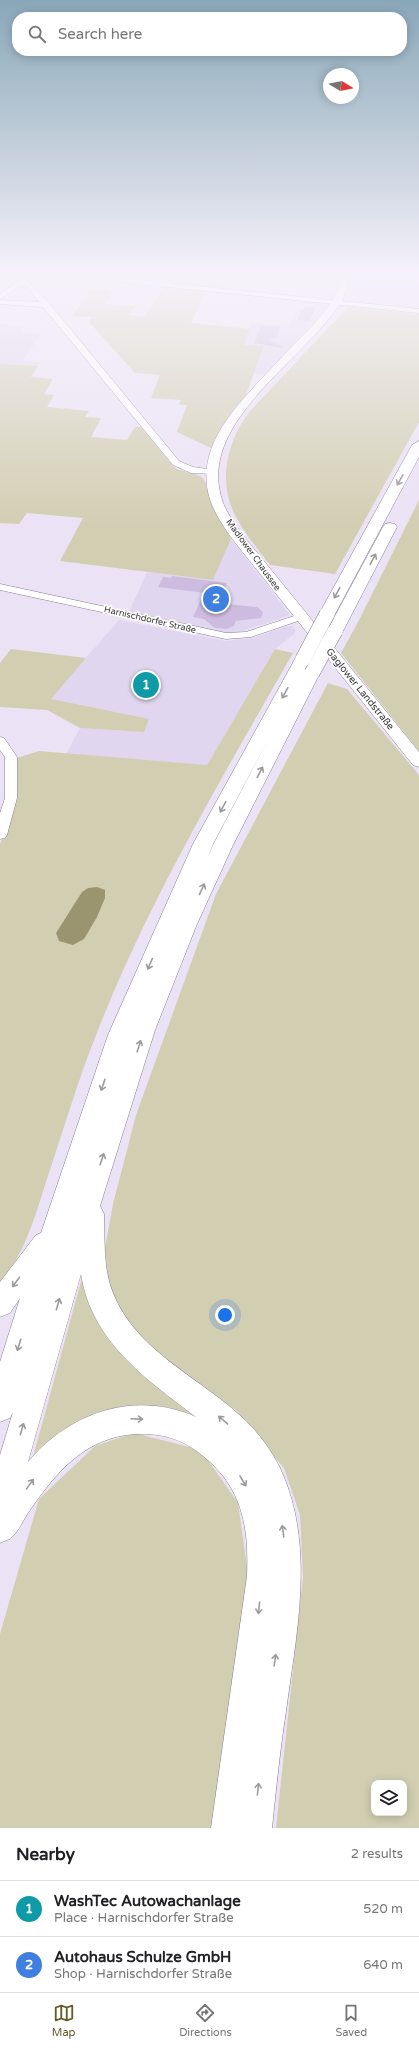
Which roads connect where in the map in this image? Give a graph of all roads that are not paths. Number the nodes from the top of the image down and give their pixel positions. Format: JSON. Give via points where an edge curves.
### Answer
{"nodes":[{"id":1,"x":88,"y":356,"type":"edge"},
{"id":2,"x":290,"y":356,"type":"edge"},
{"id":3,"x":419,"y":445,"type":"edge"},
{"id":4,"x":212,"y":472,"type":"junction"},
{"id":5,"x":419,"y":472,"type":"edge"},
{"id":6,"x":0,"y":587,"type":"edge"},
{"id":7,"x":300,"y":617,"type":"junction"},
{"id":8,"x":308,"y":666,"type":"junction"},
{"id":9,"x":0,"y":741,"type":"edge"},
{"id":10,"x":419,"y":762,"type":"edge"},
{"id":11,"x":5,"y":798,"type":"edge"},
{"id":12,"x":0,"y":835,"type":"edge"},
{"id":13,"x":90,"y":1196,"type":"junction"},
{"id":14,"x":56,"y":1228,"type":"junction"},
{"id":15,"x":0,"y":1304,"type":"edge"},
{"id":16,"x":0,"y":1408,"type":"edge"},
{"id":17,"x":0,"y":1507,"type":"edge"},
{"id":18,"x":0,"y":1527,"type":"edge"},
{"id":19,"x":229,"y":1828,"type":"edge"},
{"id":20,"x":254,"y":1828,"type":"edge"}],
"edges":[{"from":1,"to":4,"type":"street","via":[[176,463],[191,470]]},
{"from":2,"to":4,"type":"main road","name":"Madlower Chaussee","via":[[229,422],[220,438]]},
{"from":3,"to":8,"type":"highway","one_way":true,"bridge":true,"via":[[327,614]]},
{"from":4,"to":7,"type":"main road","name":"Madlower Chaussee","via":[[214,491],[226,518],[241,542]]},
{"from":8,"to":5,"type":"highway","one_way":true,"bridge":true,"via":[[335,631]]},
{"from":6,"to":7,"type":"street","name":"Harnischdorfer Straße","via":[[226,636],[247,635]]},
{"from":7,"to":10,"type":"main road","name":"Gaglower Landstraße"},
{"from":13,"to":8,"type":"highway","one_way":true,"via":[[144,1030],[186,924]]},
{"from":8,"to":14,"type":"highway","one_way":true,"via":[[203,844],[165,928],[120,1035]]},
{"from":9,"to":11,"type":"street","via":[[11,757]]},
{"from":11,"to":12,"type":"street"},
{"from":17,"to":13,"type":"highway","one_way":true},
{"from":20,"to":13,"type":"highway","one_way":true,"via":[[282,1611],[285,1543],[281,1514],[271,1484],[258,1458],[244,1441],[211,1410],[145,1361],[131,1347],[107,1314],[95,1276]]},
{"from":14,"to":15,"type":"highway","one_way":true},
{"from":14,"to":16,"type":"highway","one_way":true},
{"from":18,"to":19,"type":"highway","one_way":true,"via":[[43,1467],[66,1445],[109,1422],[137,1418],[156,1419],[177,1425],[212,1444],[230,1462],[244,1481],[255,1503],[261,1531],[262,1563],[259,1607]]}]}
